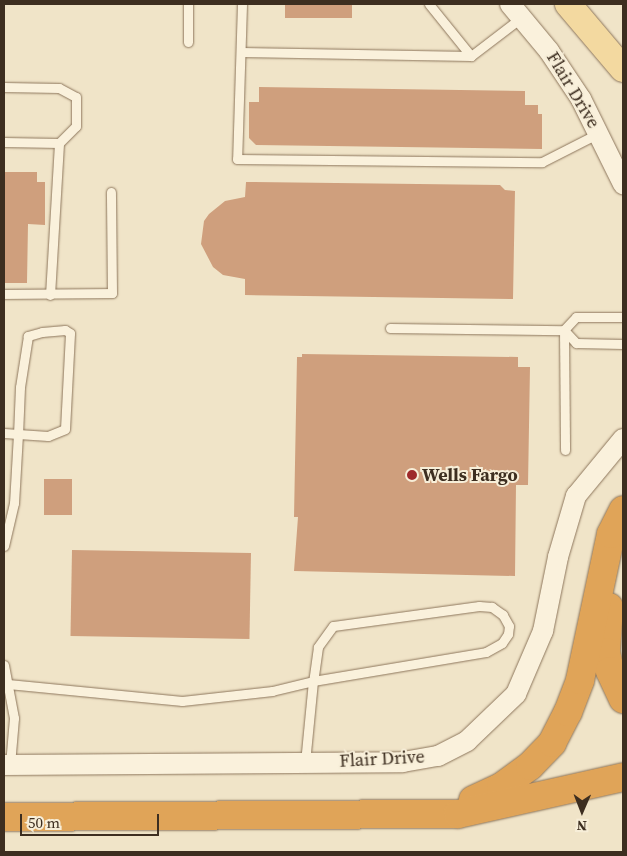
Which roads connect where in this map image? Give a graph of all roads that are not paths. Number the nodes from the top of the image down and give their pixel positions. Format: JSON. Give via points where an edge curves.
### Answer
{"nodes":[{"id":1,"x":188,"y":4,"type":"edge"},
{"id":2,"x":242,"y":4,"type":"edge"},
{"id":3,"x":429,"y":4,"type":"edge"},
{"id":4,"x":568,"y":4,"type":"edge"},
{"id":5,"x":516,"y":11,"type":"edge"},
{"id":6,"x":188,"y":42,"type":"dead end"},
{"id":7,"x":240,"y":52,"type":"junction"},
{"id":8,"x":471,"y":56,"type":"junction"},
{"id":9,"x":623,"y":69,"type":"edge"},
{"id":10,"x":4,"y":87,"type":"edge"},
{"id":11,"x":599,"y":133,"type":"junction"},
{"id":12,"x":4,"y":142,"type":"edge"},
{"id":13,"x":59,"y":143,"type":"junction"},
{"id":14,"x":623,"y":184,"type":"edge"},
{"id":15,"x":112,"y":192,"type":"dead end"},
{"id":16,"x":4,"y":294,"type":"edge"},
{"id":17,"x":50,"y":294,"type":"junction"},
{"id":18,"x":623,"y":317,"type":"edge"},
{"id":19,"x":390,"y":328,"type":"dead end"},
{"id":20,"x":564,"y":330,"type":"junction"},
{"id":21,"x":623,"y":344,"type":"edge"},
{"id":22,"x":4,"y":433,"type":"edge"},
{"id":23,"x":18,"y":434,"type":"junction"},
{"id":24,"x":623,"y":439,"type":"edge"},
{"id":25,"x":565,"y":450,"type":"dead end"},
{"id":26,"x":623,"y":510,"type":"edge"},
{"id":27,"x":623,"y":538,"type":"edge"},
{"id":28,"x":4,"y":546,"type":"edge"},
{"id":29,"x":4,"y":665,"type":"edge"},
{"id":30,"x":313,"y":681,"type":"junction"},
{"id":31,"x":8,"y":684,"type":"junction"},
{"id":32,"x":623,"y":699,"type":"edge"},
{"id":33,"x":305,"y":763,"type":"junction"},
{"id":34,"x":7,"y":764,"type":"edge"},
{"id":35,"x":623,"y":777,"type":"edge"},
{"id":36,"x":403,"y":816,"type":"junction"},
{"id":37,"x":4,"y":817,"type":"edge"}],
"edges":[{"from":1,"to":6,"type":"lane"},
{"from":2,"to":7,"type":"lane"},
{"from":3,"to":8,"type":"lane"},
{"from":4,"to":9,"type":"main road"},
{"from":5,"to":8,"type":"lane"},
{"from":5,"to":11,"type":"street","name":"Flair Drive","via":[[549,51]]},
{"from":7,"to":8,"type":"lane"},
{"from":7,"to":11,"type":"lane","via":[[237,159],[542,162]]},
{"from":10,"to":13,"type":"lane","via":[[59,88],[76,97],[76,126]]},
{"from":11,"to":14,"type":"street","name":"Flair Drive"},
{"from":12,"to":13,"type":"lane"},
{"from":13,"to":17,"type":"lane"},
{"from":15,"to":17,"type":"lane","via":[[112,294]]},
{"from":16,"to":17,"type":"lane"},
{"from":18,"to":20,"type":"lane","via":[[576,317]]},
{"from":19,"to":20,"type":"lane"},
{"from":20,"to":21,"type":"lane","via":[[576,343]]},
{"from":20,"to":25,"type":"lane"},
{"from":22,"to":23,"type":"lane"},
{"from":23,"to":23,"type":"lane","via":[[48,436],[65,429],[70,333],[65,330],[28,336]]},
{"from":23,"to":28,"type":"lane","via":[[14,502]]},
{"from":24,"to":33,"type":"street","name":"Flair Drive","via":[[576,496],[558,557],[544,631],[516,694],[492,720],[467,741],[438,756],[403,762]]},
{"from":26,"to":36,"type":"highway","via":[[610,534],[601,569],[580,680],[552,743],[530,766],[501,788],[476,799]]},
{"from":27,"to":32,"type":"highway","via":[[611,591],[606,652],[610,671]]},
{"from":29,"to":31,"type":"lane"},
{"from":30,"to":30,"type":"lane","via":[[486,652],[502,643],[509,626],[503,615],[492,607],[479,606],[333,626],[318,647]]},
{"from":30,"to":31,"type":"lane","via":[[272,692],[182,701]]},
{"from":30,"to":33,"type":"lane"},
{"from":31,"to":34,"type":"lane","via":[[14,718]]},
{"from":33,"to":34,"type":"street","name":"Flair Drive"},
{"from":35,"to":36,"type":"highway","via":[[458,814]]},
{"from":36,"to":37,"type":"highway"}]}
